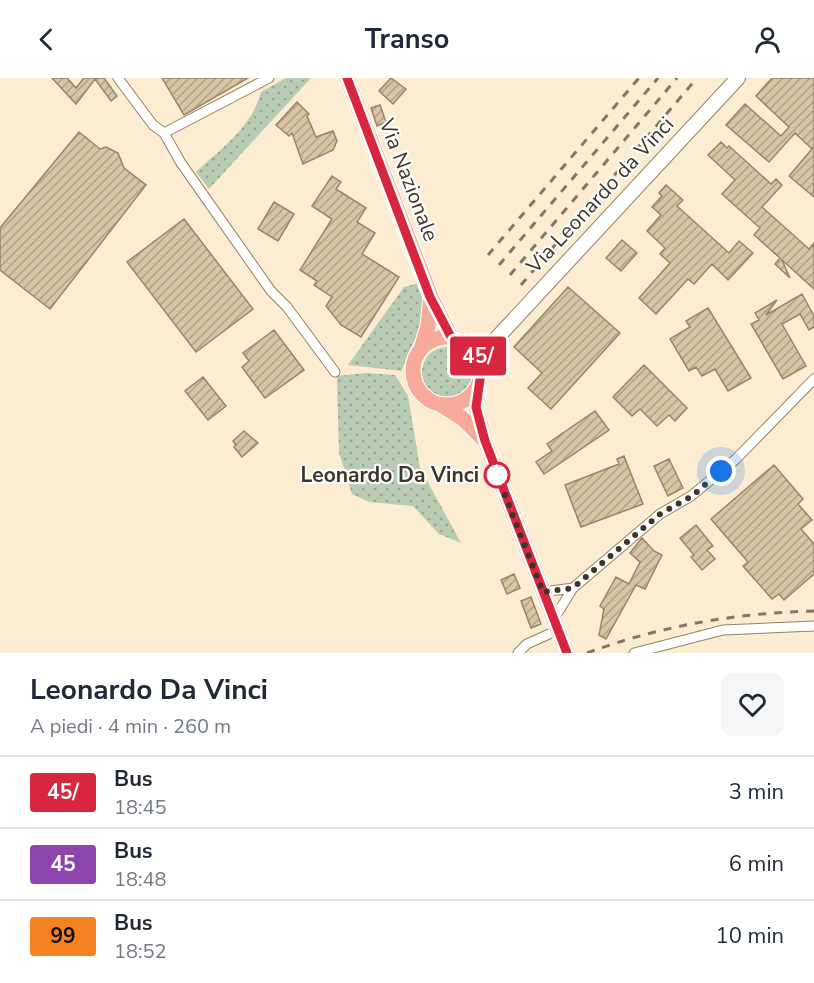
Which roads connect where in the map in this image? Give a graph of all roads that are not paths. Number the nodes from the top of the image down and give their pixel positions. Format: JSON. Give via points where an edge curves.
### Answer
{"nodes":[{"id":1,"x":118,"y":78,"type":"edge"},
{"id":2,"x":269,"y":78,"type":"edge"},
{"id":3,"x":347,"y":78,"type":"edge"},
{"id":4,"x":738,"y":78,"type":"edge"},
{"id":5,"x":164,"y":133,"type":"junction"},
{"id":6,"x":430,"y":297,"type":"junction"},
{"id":7,"x":458,"y":339,"type":"junction"},
{"id":8,"x":494,"y":341,"type":"junction"},
{"id":9,"x":422,"y":346,"type":"junction"},
{"id":10,"x":335,"y":372,"type":"dead end"},
{"id":11,"x":480,"y":378,"type":"junction"},
{"id":12,"x":814,"y":379,"type":"edge"},
{"id":13,"x":439,"y":404,"type":"junction"},
{"id":14,"x":485,"y":441,"type":"junction"},
{"id":15,"x":573,"y":588,"type":"junction"},
{"id":16,"x":543,"y":592,"type":"junction"},
{"id":17,"x":556,"y":624,"type":"junction"},
{"id":18,"x":814,"y":626,"type":"edge"},
{"id":19,"x":518,"y":653,"type":"edge"},
{"id":20,"x":567,"y":653,"type":"edge"},
{"id":21,"x":634,"y":653,"type":"edge"}],
"edges":[{"from":1,"to":5,"type":"street","via":[[153,125]]},
{"from":2,"to":5,"type":"street"},
{"from":3,"to":6,"type":"main road","name":"Via Nazionale"},
{"from":4,"to":8,"type":"street","name":"Via Leonardo da Vinci"},
{"from":5,"to":10,"type":"street","via":[[271,291]]},
{"from":6,"to":7,"type":"main road","name":"Via Nazionale"},
{"from":6,"to":9,"type":"main road","name":"Via Nazionale"},
{"from":7,"to":8,"type":"street","via":[[480,344]]},
{"from":7,"to":9,"type":"main road","via":[[438,337]]},
{"from":7,"to":11,"type":"main road","via":[[478,356]]},
{"from":8,"to":11,"type":"street","name":"Via Leonardo da Vinci"},
{"from":9,"to":13,"type":"main road","via":[[414,361],[415,383],[426,398]]},
{"from":11,"to":13,"type":"main road","via":[[472,394],[463,401]]},
{"from":11,"to":14,"type":"main road","via":[[476,407]]},
{"from":12,"to":15,"type":"street","via":[[736,459],[692,496],[660,514]]},
{"from":13,"to":14,"type":"main road","via":[[462,418]]},
{"from":14,"to":16,"type":"main road"},
{"from":15,"to":16,"type":"street"},
{"from":15,"to":17,"type":"street"},
{"from":16,"to":17,"type":"main road"},
{"from":17,"to":19,"type":"street"},
{"from":17,"to":20,"type":"main road"},
{"from":18,"to":21,"type":"street","via":[[723,630]]}]}
